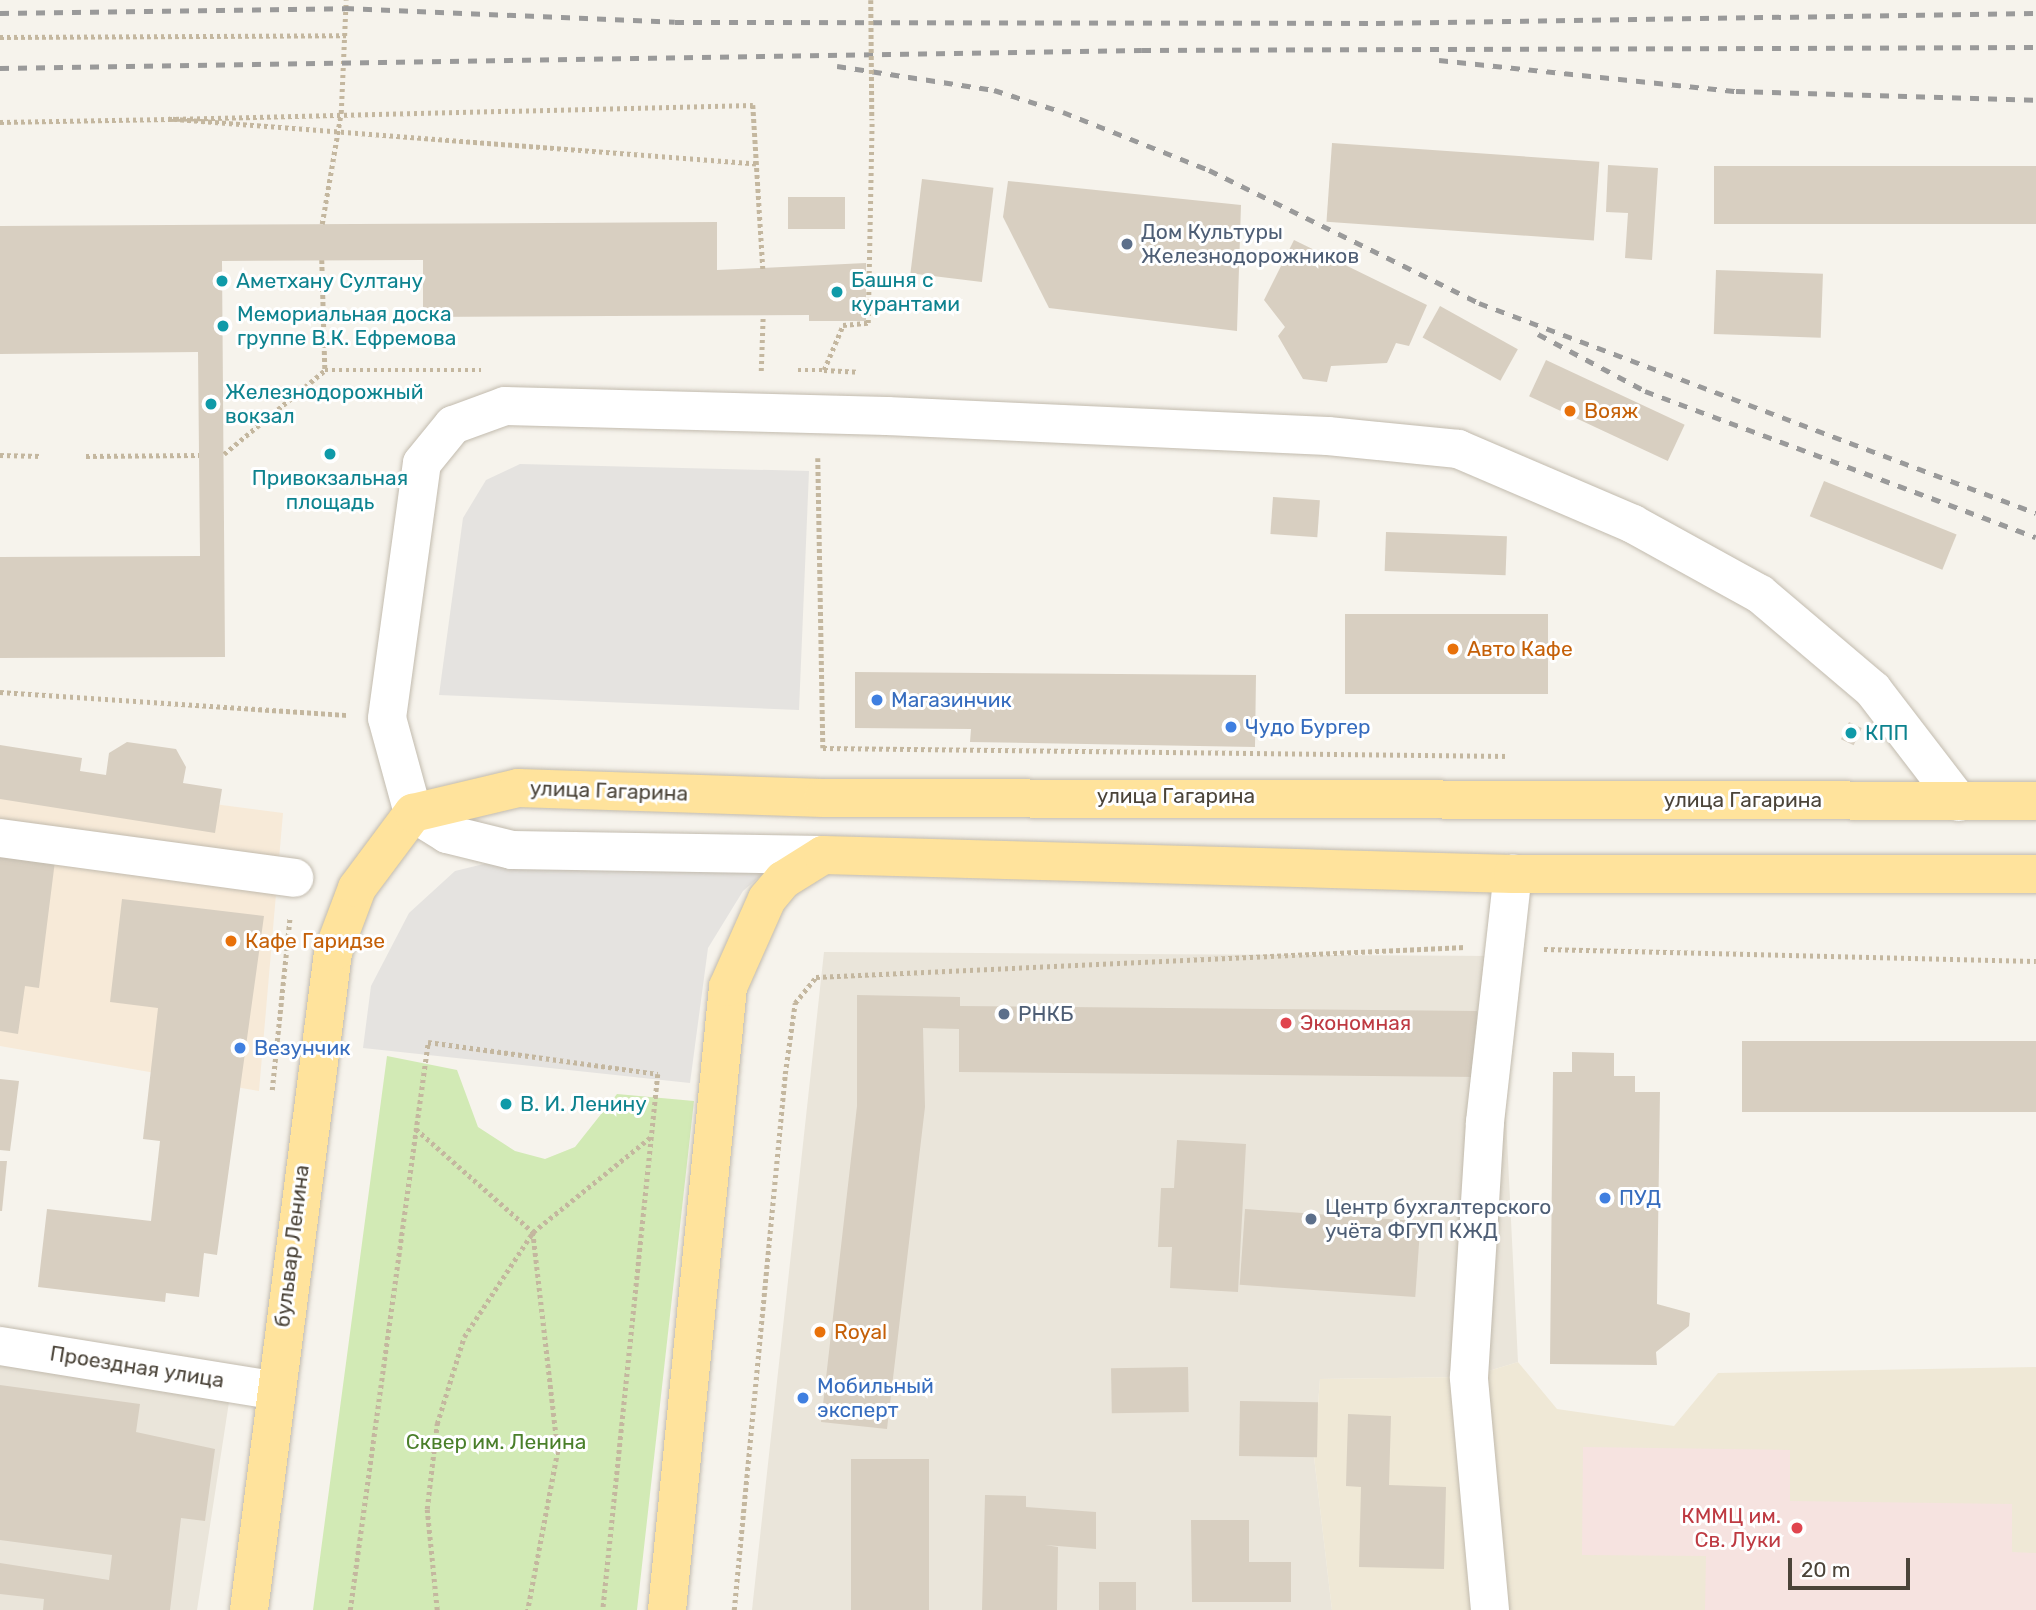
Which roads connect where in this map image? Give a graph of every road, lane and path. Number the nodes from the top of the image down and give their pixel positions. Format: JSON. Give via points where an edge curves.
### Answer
{"nodes":[{"id":1,"x":346,"y":0,"type":"edge"},
{"id":2,"x":871,"y":0,"type":"edge"},
{"id":3,"x":346,"y":35,"type":"junction"},
{"id":4,"x":0,"y":37,"type":"edge"},
{"id":5,"x":341,"y":113,"type":"junction"},
{"id":6,"x":169,"y":119,"type":"junction"},
{"id":7,"x":0,"y":122,"type":"edge"},
{"id":8,"x":338,"y":135,"type":"junction"},
{"id":9,"x":756,"y":164,"type":"junction"},
{"id":10,"x":322,"y":224,"type":"dead end"},
{"id":11,"x":323,"y":260,"type":"dead end"},
{"id":12,"x":763,"y":269,"type":"dead end"},
{"id":13,"x":763,"y":315,"type":"dead end"},
{"id":14,"x":868,"y":324,"type":"dead end"},
{"id":15,"x":761,"y":371,"type":"dead end"},
{"id":16,"x":0,"y":454,"type":"edge"},
{"id":17,"x":199,"y":454,"type":"dead end"},
{"id":18,"x":224,"y":454,"type":"dead end"},
{"id":19,"x":41,"y":456,"type":"dead end"},
{"id":20,"x":86,"y":456,"type":"dead end"},
{"id":21,"x":818,"y":458,"type":"dead end"},
{"id":22,"x":0,"y":692,"type":"edge"},
{"id":23,"x":387,"y":718,"type":"junction"},
{"id":24,"x":1516,"y":756,"type":"dead end"},
{"id":25,"x":2036,"y":800,"type":"edge"},
{"id":26,"x":1959,"y":802,"type":"junction"},
{"id":27,"x":413,"y":813,"type":"junction"},
{"id":28,"x":0,"y":838,"type":"edge"},
{"id":29,"x":823,"y":855,"type":"junction"},
{"id":30,"x":1513,"y":874,"type":"junction"},
{"id":31,"x":2036,"y":874,"type":"edge"},
{"id":32,"x":294,"y":878,"type":"dead end"},
{"id":33,"x":1506,"y":947,"type":"junction"},
{"id":34,"x":2036,"y":961,"type":"edge"},
{"id":35,"x":416,"y":1129,"type":"junction"},
{"id":36,"x":652,"y":1135,"type":"junction"},
{"id":37,"x":533,"y":1232,"type":"junction"},
{"id":38,"x":0,"y":1346,"type":"edge"},
{"id":39,"x":273,"y":1390,"type":"junction"},
{"id":40,"x":249,"y":1610,"type":"edge"},
{"id":41,"x":350,"y":1610,"type":"edge"},
{"id":42,"x":437,"y":1610,"type":"edge"},
{"id":43,"x":528,"y":1610,"type":"edge"},
{"id":44,"x":603,"y":1610,"type":"edge"},
{"id":45,"x":667,"y":1610,"type":"edge"},
{"id":46,"x":734,"y":1610,"type":"edge"},
{"id":47,"x":1490,"y":1610,"type":"edge"}],
"edges":[{"from":1,"to":3,"type":"path"},
{"from":2,"to":14,"type":"path","bridge":true},
{"from":3,"to":4,"type":"path"},
{"from":3,"to":5,"type":"path"},
{"from":5,"to":6,"type":"path"},
{"from":5,"to":8,"type":"path"},
{"from":5,"to":9,"type":"path","via":[[753,106]]},
{"from":6,"to":7,"type":"path"},
{"from":6,"to":8,"type":"path"},
{"from":8,"to":9,"type":"path"},
{"from":8,"to":10,"type":"path"},
{"from":9,"to":12,"type":"path"},
{"from":11,"to":18,"type":"path","via":[[325,370]]},
{"from":13,"to":15,"type":"path"},
{"from":16,"to":19,"type":"path"},
{"from":17,"to":20,"type":"path"},
{"from":21,"to":24,"type":"path","via":[[823,748]]},
{"from":22,"to":23,"type":"path"},
{"from":23,"to":26,"type":"street","via":[[422,463],[453,425],[505,406],[1328,436],[1458,449],[1633,524],[1760,594],[1873,690]]},
{"from":23,"to":27,"type":"street"},
{"from":25,"to":26,"type":"main road","name":"улица Гагарина"},
{"from":26,"to":27,"type":"main road","name":"улица Гагарина","via":[[823,798],[518,788]]},
{"from":27,"to":29,"type":"street","via":[[447,834],[512,850]]},
{"from":27,"to":39,"type":"main road","name":"бульвар Ленина","via":[[357,887],[333,952]]},
{"from":28,"to":32,"type":"street"},
{"from":29,"to":30,"type":"main road"},
{"from":29,"to":45,"type":"main road","via":[[783,880],[751,928],[727,987]]},
{"from":30,"to":31,"type":"main road"},
{"from":30,"to":33,"type":"street"},
{"from":33,"to":34,"type":"path"},
{"from":33,"to":46,"type":"path","via":[[816,977],[795,1003],[785,1074]]},
{"from":33,"to":47,"type":"street","via":[[1487,1097],[1469,1377]]},
{"from":35,"to":36,"type":"path","via":[[428,1042],[658,1074]]},
{"from":35,"to":37,"type":"path"},
{"from":35,"to":41,"type":"path"},
{"from":36,"to":37,"type":"path"},
{"from":36,"to":44,"type":"path"},
{"from":37,"to":42,"type":"path","via":[[464,1337],[437,1424],[427,1509]]},
{"from":37,"to":43,"type":"path","via":[[558,1451]]},
{"from":38,"to":39,"type":"street","name":"Проездная улица"},
{"from":39,"to":40,"type":"main road","name":"бульвар Ленина"}]}
